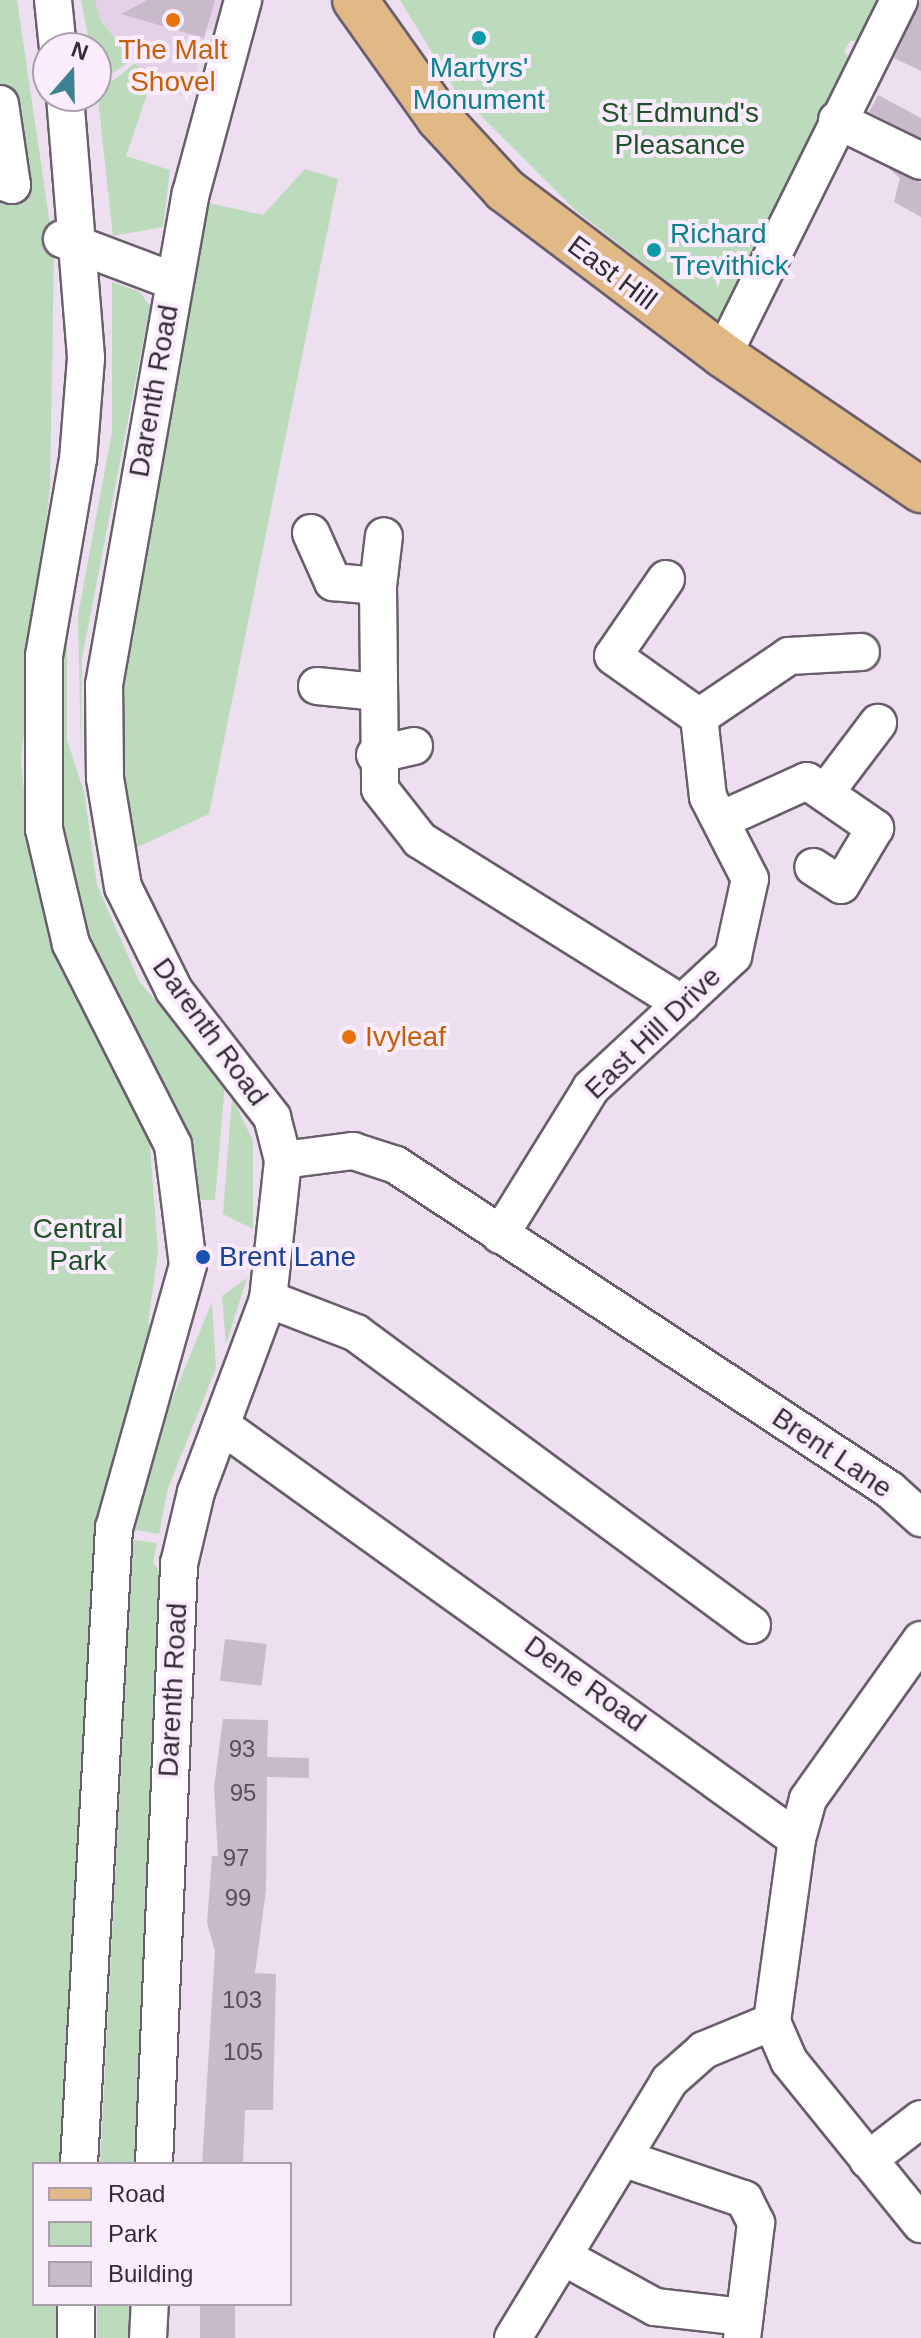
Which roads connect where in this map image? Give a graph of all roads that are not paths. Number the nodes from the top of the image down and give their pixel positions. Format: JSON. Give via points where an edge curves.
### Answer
{"nodes":[{"id":1,"x":53,"y":0,"type":"edge"},
{"id":2,"x":243,"y":0,"type":"edge"},
{"id":3,"x":355,"y":0,"type":"edge"},
{"id":4,"x":899,"y":0,"type":"edge"},
{"id":5,"x":56,"y":32,"type":"edge"},
{"id":6,"x":0,"y":104,"type":"edge"},
{"id":7,"x":65,"y":112,"type":"edge"},
{"id":8,"x":837,"y":120,"type":"junction"},
{"id":9,"x":921,"y":161,"type":"edge"},
{"id":10,"x":0,"y":181,"type":"edge"},
{"id":11,"x":69,"y":242,"type":"junction"},
{"id":12,"x":173,"y":281,"type":"junction"},
{"id":13,"x":723,"y":355,"type":"junction"},
{"id":14,"x":921,"y":490,"type":"edge"},
{"id":15,"x":311,"y":533,"type":"dead end"},
{"id":16,"x":384,"y":536,"type":"dead end"},
{"id":17,"x":666,"y":579,"type":"dead end"},
{"id":18,"x":378,"y":586,"type":"junction"},
{"id":19,"x":861,"y":652,"type":"dead end"},
{"id":20,"x":317,"y":686,"type":"dead end"},
{"id":21,"x":376,"y":692,"type":"junction"},
{"id":22,"x":699,"y":717,"type":"junction"},
{"id":23,"x":878,"y":723,"type":"dead end"},
{"id":24,"x":414,"y":746,"type":"dead end"},
{"id":25,"x":375,"y":755,"type":"junction"},
{"id":26,"x":825,"y":793,"type":"junction"},
{"id":27,"x":721,"y":820,"type":"junction"},
{"id":28,"x":813,"y":867,"type":"dead end"},
{"id":29,"x":682,"y":1004,"type":"junction"},
{"id":30,"x":283,"y":1160,"type":"junction"},
{"id":31,"x":500,"y":1235,"type":"junction"},
{"id":32,"x":268,"y":1299,"type":"junction"},
{"id":33,"x":221,"y":1425,"type":"junction"},
{"id":34,"x":921,"y":1518,"type":"edge"},
{"id":35,"x":752,"y":1625,"type":"dead end"},
{"id":36,"x":921,"y":1640,"type":"edge"},
{"id":37,"x":797,"y":1839,"type":"junction"},
{"id":38,"x":772,"y":2022,"type":"junction"},
{"id":39,"x":921,"y":2119,"type":"edge"},
{"id":40,"x":625,"y":2159,"type":"junction"},
{"id":41,"x":868,"y":2160,"type":"junction"},
{"id":42,"x":79,"y":2162,"type":"edge"},
{"id":43,"x":154,"y":2162,"type":"edge"},
{"id":44,"x":921,"y":2224,"type":"edge"},
{"id":45,"x":564,"y":2257,"type":"junction"},
{"id":46,"x":76,"y":2306,"type":"edge"},
{"id":47,"x":150,"y":2306,"type":"edge"},
{"id":48,"x":743,"y":2328,"type":"edge"},
{"id":49,"x":76,"y":2338,"type":"edge"},
{"id":50,"x":148,"y":2338,"type":"edge"},
{"id":51,"x":513,"y":2338,"type":"edge"}],
"edges":[{"from":1,"to":5,"type":"street"},
{"from":2,"to":12,"type":"street","name":"Darenth Road","via":[[208,71]]},
{"from":3,"to":13,"type":"main road","name":"East Hill","via":[[439,118],[505,190]]},
{"from":4,"to":8,"type":"street"},
{"from":6,"to":10,"type":"street","via":[[12,185]]},
{"from":7,"to":11,"type":"street"},
{"from":8,"to":9,"type":"street"},
{"from":8,"to":13,"type":"street"},
{"from":11,"to":12,"type":"street"},
{"from":11,"to":42,"type":"street","via":[[84,415],[44,656],[44,829],[71,944],[173,1145],[188,1265],[114,1528]]},
{"from":12,"to":30,"type":"street","name":"Darenth Road","via":[[104,685],[105,778],[123,887],[142,935],[174,990],[251,1083],[272,1117]]},
{"from":13,"to":14,"type":"main road","name":"East Hill"},
{"from":15,"to":18,"type":"street","via":[[333,582]]},
{"from":16,"to":18,"type":"street"},
{"from":17,"to":22,"type":"street","via":[[613,656]]},
{"from":18,"to":21,"type":"street"},
{"from":19,"to":22,"type":"street","via":[[789,656]]},
{"from":20,"to":21,"type":"street"},
{"from":21,"to":25,"type":"street"},
{"from":22,"to":27,"type":"street","via":[[708,797]]},
{"from":23,"to":26,"type":"street"},
{"from":24,"to":25,"type":"street"},
{"from":25,"to":29,"type":"street","via":[[380,789],[420,840]]},
{"from":26,"to":27,"type":"street","via":[[807,781]]},
{"from":26,"to":28,"type":"street","via":[[875,828],[841,885]]},
{"from":27,"to":29,"type":"street","name":"East Hill Drive","via":[[750,879],[733,956]]},
{"from":29,"to":31,"type":"street","name":"East Hill Drive","via":[[591,1088]]},
{"from":30,"to":31,"type":"street","name":"Brent Lane","via":[[374,1154]]},
{"from":30,"to":32,"type":"street","name":"Darenth Road"},
{"from":31,"to":34,"type":"street","name":"Brent Lane","via":[[890,1490]]},
{"from":32,"to":33,"type":"street","name":"Darenth Road"},
{"from":32,"to":35,"type":"street","via":[[356,1333]]},
{"from":33,"to":37,"type":"street","name":"Dene Road"},
{"from":33,"to":43,"type":"street","name":"Darenth Road","via":[[179,1564]]},
{"from":36,"to":37,"type":"street","via":[[808,1799]]},
{"from":37,"to":38,"type":"street"},
{"from":38,"to":40,"type":"street","via":[[704,2050],[669,2081]]},
{"from":38,"to":41,"type":"street","via":[[789,2061]]},
{"from":39,"to":41,"type":"street"},
{"from":40,"to":45,"type":"street"},
{"from":40,"to":48,"type":"street","via":[[744,2199],[756,2223]]},
{"from":41,"to":44,"type":"street"},
{"from":45,"to":48,"type":"street","via":[[655,2307]]},
{"from":45,"to":51,"type":"street"},
{"from":46,"to":49,"type":"street"},
{"from":47,"to":50,"type":"street"}]}
